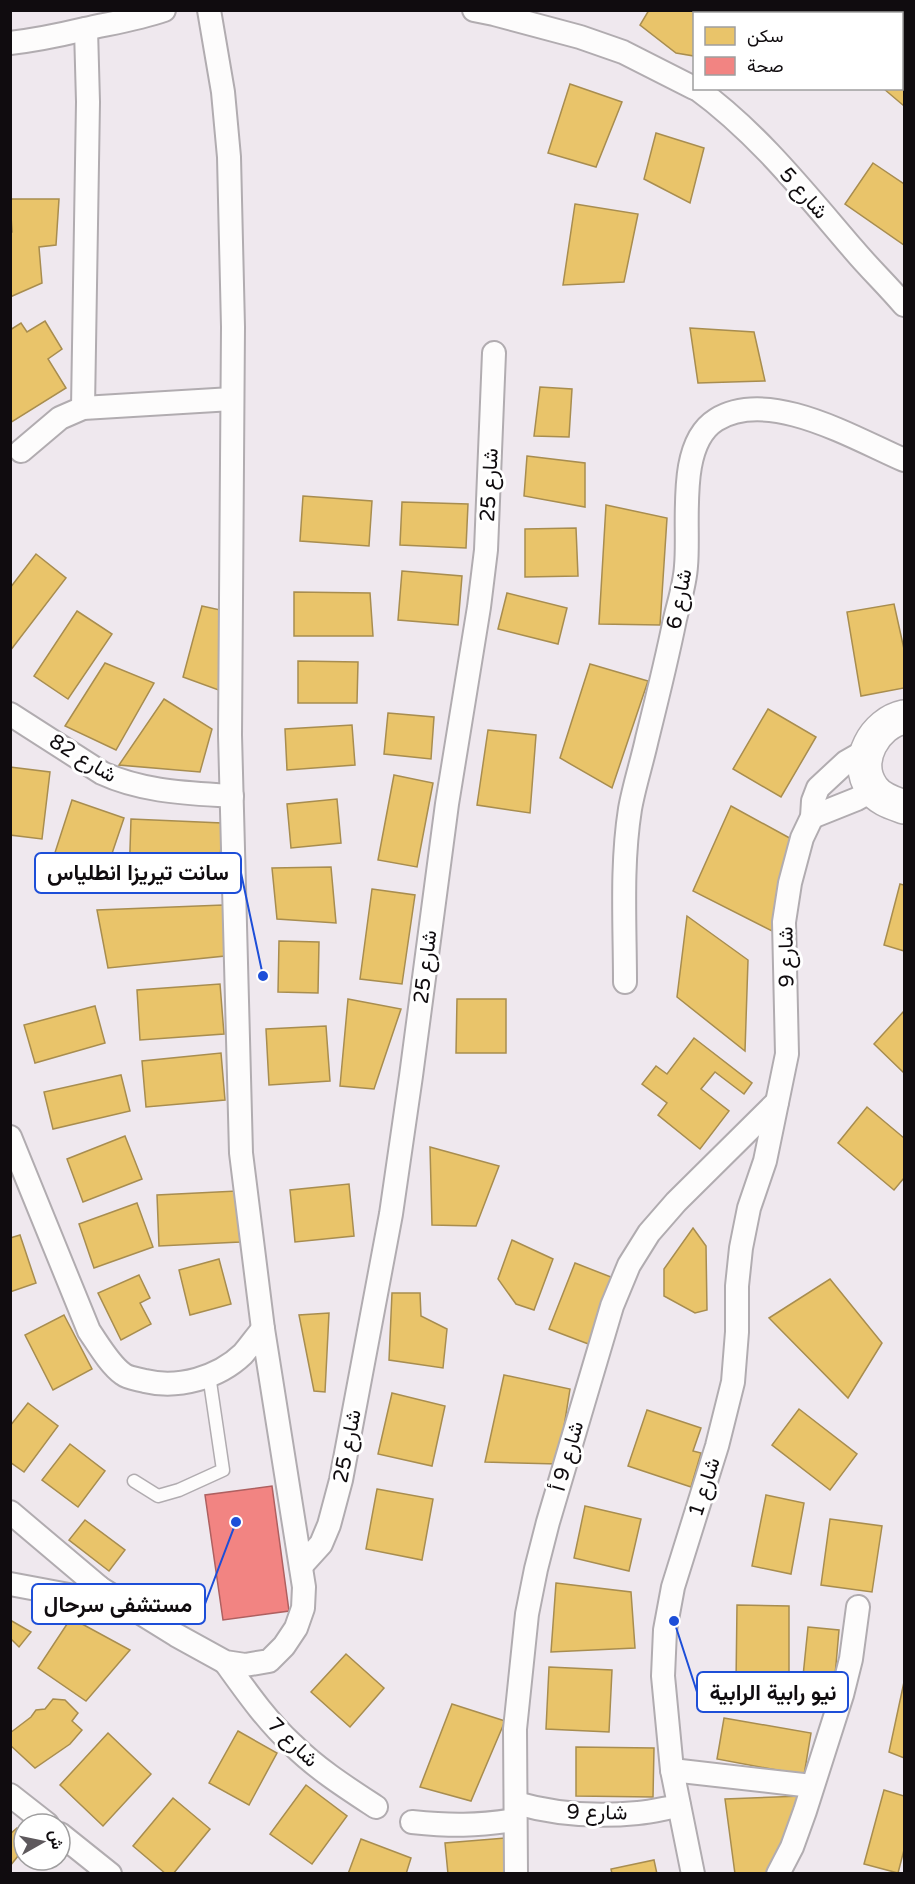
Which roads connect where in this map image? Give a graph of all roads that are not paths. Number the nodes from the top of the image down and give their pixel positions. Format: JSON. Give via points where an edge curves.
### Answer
{"nodes":[{"id":1,"x":164,"y":10,"type":"edge"},
{"id":2,"x":209,"y":10,"type":"edge"},
{"id":3,"x":474,"y":10,"type":"edge"},
{"id":4,"x":86,"y":29,"type":"junction"},
{"id":5,"x":10,"y":43,"type":"edge"},
{"id":6,"x":693,"y":87,"type":"edge"},
{"id":7,"x":698,"y":90,"type":"edge"},
{"id":8,"x":904,"y":305,"type":"edge"},
{"id":9,"x":494,"y":353,"type":"dead end"},
{"id":10,"x":232,"y":399,"type":"junction"},
{"id":11,"x":82,"y":408,"type":"junction"},
{"id":12,"x":21,"y":451,"type":"dead end"},
{"id":13,"x":904,"y":460,"type":"edge"},
{"id":14,"x":10,"y":714,"type":"edge"},
{"id":15,"x":904,"y":717,"type":"edge"},
{"id":16,"x":867,"y":750,"type":"junction"},
{"id":17,"x":873,"y":790,"type":"junction"},
{"id":18,"x":232,"y":796,"type":"junction"},
{"id":19,"x":904,"y":807,"type":"edge"},
{"id":20,"x":812,"y":817,"type":"junction"},
{"id":21,"x":625,"y":982,"type":"dead end"},
{"id":22,"x":778,"y":1101,"type":"junction"},
{"id":23,"x":10,"y":1137,"type":"edge"},
{"id":24,"x":263,"y":1329,"type":"junction"},
{"id":25,"x":209,"y":1376,"type":"junction"},
{"id":26,"x":134,"y":1481,"type":"dead end"},
{"id":27,"x":10,"y":1512,"type":"edge"},
{"id":28,"x":301,"y":1566,"type":"junction"},
{"id":29,"x":10,"y":1584,"type":"edge"},
{"id":30,"x":100,"y":1588,"type":"junction"},
{"id":31,"x":858,"y":1607,"type":"dead end"},
{"id":32,"x":225,"y":1662,"type":"junction"},
{"id":33,"x":672,"y":1770,"type":"junction"},
{"id":34,"x":812,"y":1786,"type":"junction"},
{"id":35,"x":10,"y":1795,"type":"edge"},
{"id":36,"x":680,"y":1806,"type":"junction"},
{"id":37,"x":376,"y":1807,"type":"dead end"},
{"id":38,"x":515,"y":1811,"type":"junction"},
{"id":39,"x":32,"y":1812,"type":"edge"},
{"id":40,"x":412,"y":1822,"type":"dead end"},
{"id":41,"x":72,"y":1844,"type":"edge"},
{"id":42,"x":110,"y":1874,"type":"edge"},
{"id":43,"x":516,"y":1874,"type":"edge"},
{"id":44,"x":693,"y":1874,"type":"edge"},
{"id":45,"x":778,"y":1874,"type":"edge"}],
"edges":[{"from":1,"to":4,"type":"street"},
{"from":2,"to":10,"type":"street","via":[[229,157]]},
{"from":3,"to":6,"type":"street","name":"شارع 5","via":[[623,52]]},
{"from":4,"to":5,"type":"street"},
{"from":4,"to":11,"type":"street"},
{"from":7,"to":8,"type":"street","name":"شارع 5","via":[[753,136]]},
{"from":9,"to":28,"type":"street","name":"شارع 25","via":[[480,607],[447,804],[391,1214],[341,1480],[321,1544]]},
{"from":10,"to":11,"type":"street"},
{"from":10,"to":18,"type":"street"},
{"from":11,"to":12,"type":"street","via":[[60,418]]},
{"from":13,"to":21,"type":"street","name":"شارع 6","via":[[869,442],[775,409],[740,411],[716,420],[701,434],[694,450],[688,488],[686,567],[630,810]]},
{"from":14,"to":18,"type":"street","name":"شارع 82","via":[[117,781],[165,791]]},
{"from":15,"to":16,"type":"street","via":[[877,733]]},
{"from":16,"to":17,"type":"street","via":[[865,770]]},
{"from":16,"to":20,"type":"street","name":"شارع 9","via":[[846,762],[818,788]]},
{"from":17,"to":19,"type":"street"},
{"from":17,"to":20,"type":"street"},
{"from":18,"to":24,"type":"street","via":[[241,1153]]},
{"from":20,"to":22,"type":"street","name":"شارع 9","via":[[802,838],[784,922],[787,1054]]},
{"from":22,"to":33,"type":"street","name":"شارع 1","via":[[741,1248],[733,1382],[673,1587],[665,1630],[663,1676]]},
{"from":22,"to":38,"type":"street","name":"شارع 9 أ","via":[[649,1233],[629,1265],[612,1306],[548,1522],[527,1614],[515,1729]]},
{"from":23,"to":25,"type":"street","via":[[89,1331],[108,1358],[123,1375],[155,1383]]},
{"from":24,"to":25,"type":"street","via":[[243,1354]]},
{"from":24,"to":28,"type":"street"},
{"from":25,"to":26,"type":"lane","via":[[223,1470],[158,1496]]},
{"from":27,"to":30,"type":"street"},
{"from":28,"to":32,"type":"street","via":[[303,1608],[296,1629],[284,1646],[269,1661],[245,1665]]},
{"from":29,"to":30,"type":"street","via":[[74,1596]]},
{"from":30,"to":32,"type":"street"},
{"from":31,"to":34,"type":"street","via":[[842,1695]]},
{"from":32,"to":37,"type":"street","name":"شارع 7","via":[[256,1706],[291,1744]]},
{"from":33,"to":34,"type":"street"},
{"from":33,"to":36,"type":"street","name":"شارع 1"},
{"from":34,"to":45,"type":"street","via":[[792,1847]]},
{"from":35,"to":39,"type":"street"},
{"from":36,"to":38,"type":"street","name":"شارع 9","via":[[640,1813],[589,1814],[530,1807]]},
{"from":36,"to":44,"type":"street","name":"شارع 1"},
{"from":38,"to":40,"type":"street","via":[[469,1826]]},
{"from":38,"to":43,"type":"street","name":"شارع 9 أ"},
{"from":41,"to":42,"type":"street"}]}
